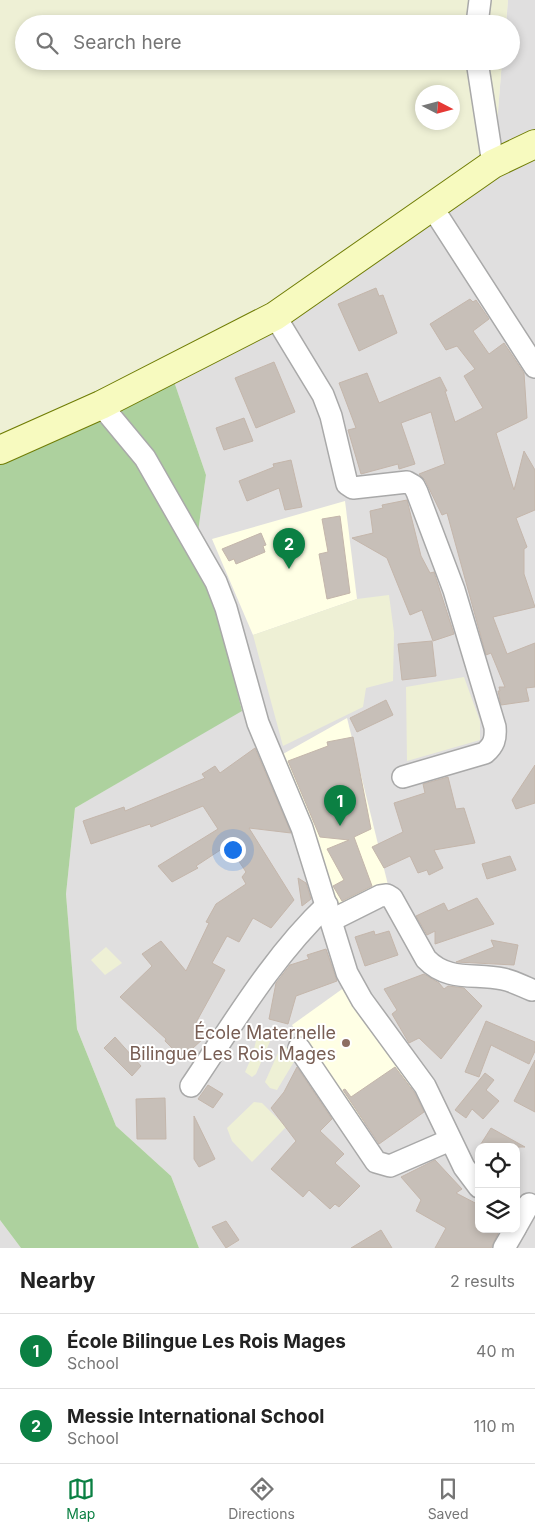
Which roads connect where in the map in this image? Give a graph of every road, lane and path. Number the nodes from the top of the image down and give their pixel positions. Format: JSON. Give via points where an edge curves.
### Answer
{"nodes":[{"id":1,"x":480,"y":0,"type":"edge"},
{"id":2,"x":478,"y":15,"type":"edge"},
{"id":3,"x":478,"y":70,"type":"edge"},
{"id":4,"x":535,"y":144,"type":"edge"},
{"id":5,"x":493,"y":164,"type":"junction"},
{"id":6,"x":432,"y":207,"type":"junction"},
{"id":7,"x":275,"y":316,"type":"junction"},
{"id":8,"x":535,"y":367,"type":"edge"},
{"id":9,"x":101,"y":405,"type":"junction"},
{"id":10,"x":0,"y":450,"type":"edge"},
{"id":11,"x":403,"y":777,"type":"dead end"},
{"id":12,"x":330,"y":912,"type":"junction"},
{"id":13,"x":532,"y":990,"type":"dead end"},
{"id":14,"x":299,"y":1048,"type":"dead end"},
{"id":15,"x":191,"y":1086,"type":"dead end"},
{"id":16,"x":450,"y":1140,"type":"junction"},
{"id":17,"x":475,"y":1182,"type":"edge"},
{"id":18,"x":527,"y":1204,"type":"edge"},
{"id":19,"x":520,"y":1219,"type":"edge"},
{"id":20,"x":513,"y":1233,"type":"edge"},
{"id":21,"x":504,"y":1248,"type":"edge"}],
"edges":[{"from":1,"to":2,"type":"street"},
{"from":3,"to":5,"type":"street"},
{"from":4,"to":5,"type":"main road"},
{"from":5,"to":6,"type":"main road"},
{"from":6,"to":7,"type":"main road"},
{"from":6,"to":8,"type":"street"},
{"from":7,"to":9,"type":"main road"},
{"from":7,"to":11,"type":"street","via":[[323,395],[347,484],[353,488],[399,482],[414,486],[454,590],[494,727],[493,745],[485,753]]},
{"from":9,"to":10,"type":"main road"},
{"from":9,"to":12,"type":"street","via":[[145,458],[216,582],[258,723],[302,828]]},
{"from":12,"to":13,"type":"street","via":[[388,896],[433,966],[453,975],[502,979]]},
{"from":12,"to":15,"type":"street","via":[[312,919],[269,972]]},
{"from":12,"to":16,"type":"street","via":[[354,987],[425,1086]]},
{"from":14,"to":16,"type":"street","via":[[376,1162],[390,1166]]},
{"from":16,"to":17,"type":"street"},
{"from":18,"to":19,"type":"street"},
{"from":20,"to":21,"type":"street"}]}
